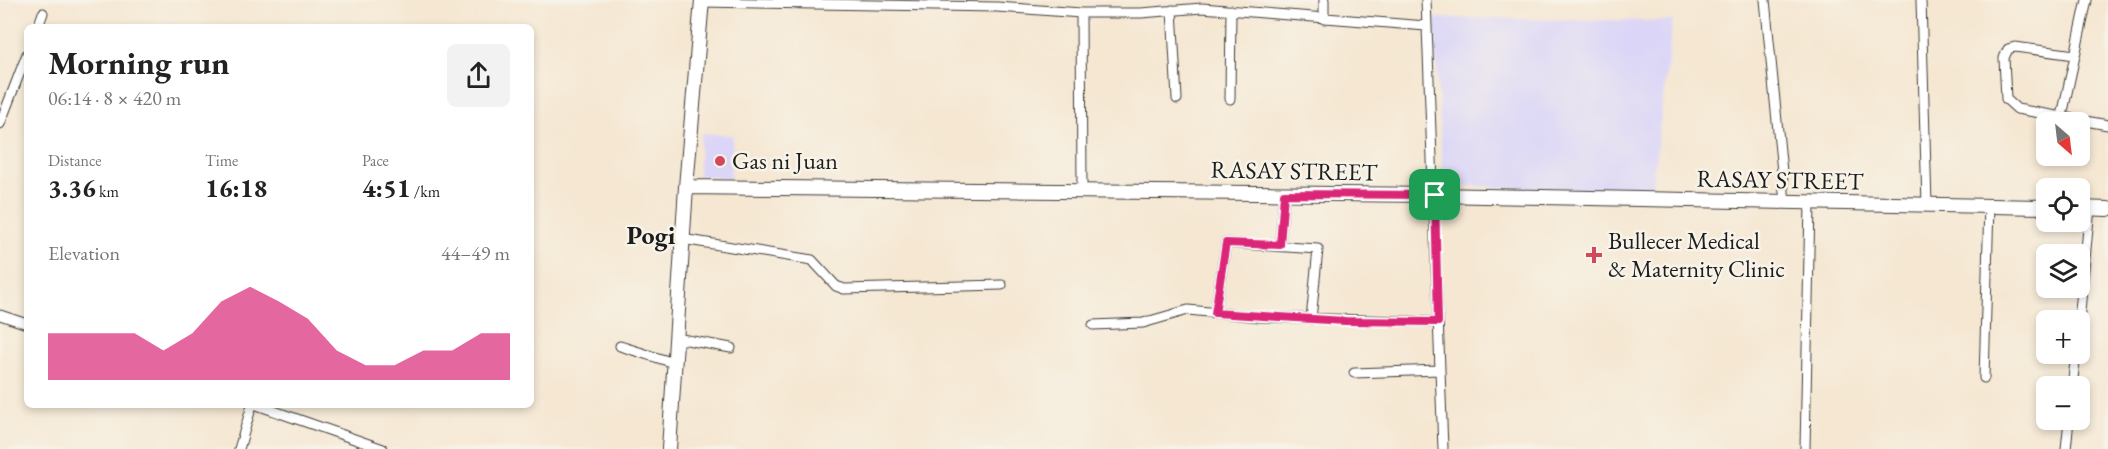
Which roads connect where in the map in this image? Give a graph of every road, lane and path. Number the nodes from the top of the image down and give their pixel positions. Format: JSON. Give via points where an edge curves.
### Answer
{"nodes":[{"id":1,"x":1324,"y":0,"type":"edge"},
{"id":2,"x":1426,"y":0,"type":"edge"},
{"id":3,"x":1765,"y":0,"type":"edge"},
{"id":4,"x":1921,"y":0,"type":"edge"},
{"id":5,"x":2087,"y":0,"type":"edge"},
{"id":6,"x":702,"y":1,"type":"edge"},
{"id":7,"x":821,"y":3,"type":"edge"},
{"id":8,"x":909,"y":3,"type":"edge"},
{"id":9,"x":1203,"y":4,"type":"edge"},
{"id":10,"x":1172,"y":10,"type":"junction"},
{"id":11,"x":1231,"y":10,"type":"junction"},
{"id":12,"x":43,"y":13,"type":"dead end"},
{"id":13,"x":1081,"y":13,"type":"junction"},
{"id":14,"x":1324,"y":19,"type":"junction"},
{"id":15,"x":39,"y":24,"type":"edge"},
{"id":16,"x":1426,"y":26,"type":"junction"},
{"id":17,"x":2075,"y":55,"type":"junction"},
{"id":18,"x":24,"y":62,"type":"edge"},
{"id":19,"x":1177,"y":99,"type":"dead end"},
{"id":20,"x":1230,"y":99,"type":"dead end"},
{"id":21,"x":2036,"y":112,"type":"edge"},
{"id":22,"x":2063,"y":112,"type":"edge"},
{"id":23,"x":2090,"y":121,"type":"edge"},
{"id":24,"x":0,"y":124,"type":"edge"},
{"id":25,"x":2108,"y":125,"type":"edge"},
{"id":26,"x":686,"y":187,"type":"junction"},
{"id":27,"x":1082,"y":190,"type":"junction"},
{"id":28,"x":1284,"y":194,"type":"junction"},
{"id":29,"x":1435,"y":195,"type":"junction"},
{"id":30,"x":1785,"y":202,"type":"junction"},
{"id":31,"x":1810,"y":203,"type":"junction"},
{"id":32,"x":1927,"y":205,"type":"junction"},
{"id":33,"x":1989,"y":205,"type":"junction"},
{"id":34,"x":2036,"y":207,"type":"edge"},
{"id":35,"x":2090,"y":208,"type":"edge"},
{"id":36,"x":2108,"y":209,"type":"edge"},
{"id":37,"x":2083,"y":232,"type":"edge"},
{"id":38,"x":682,"y":239,"type":"junction"},
{"id":39,"x":1280,"y":245,"type":"junction"},
{"id":40,"x":1002,"y":285,"type":"dead end"},
{"id":41,"x":2079,"y":310,"type":"edge"},
{"id":42,"x":1215,"y":313,"type":"junction"},
{"id":43,"x":1,"y":317,"type":"edge"},
{"id":44,"x":1311,"y":319,"type":"junction"},
{"id":45,"x":1438,"y":322,"type":"junction"},
{"id":46,"x":24,"y":323,"type":"edge"},
{"id":47,"x":1092,"y":325,"type":"dead end"},
{"id":48,"x":676,"y":338,"type":"junction"},
{"id":49,"x":620,"y":346,"type":"dead end"},
{"id":50,"x":731,"y":348,"type":"dead end"},
{"id":51,"x":674,"y":363,"type":"junction"},
{"id":52,"x":1440,"y":370,"type":"junction"},
{"id":53,"x":1353,"y":373,"type":"dead end"},
{"id":54,"x":1984,"y":378,"type":"dead end"},
{"id":55,"x":251,"y":408,"type":"edge"},
{"id":56,"x":266,"y":408,"type":"edge"},
{"id":57,"x":2068,"y":430,"type":"edge"},
{"id":58,"x":239,"y":449,"type":"edge"},
{"id":59,"x":383,"y":449,"type":"edge"},
{"id":60,"x":669,"y":449,"type":"edge"},
{"id":61,"x":1443,"y":449,"type":"edge"},
{"id":62,"x":1805,"y":449,"type":"edge"},
{"id":63,"x":2066,"y":449,"type":"edge"}],
"edges":[{"from":1,"to":14,"type":"street"},
{"from":2,"to":16,"type":"street"},
{"from":3,"to":30,"type":"street"},
{"from":4,"to":32,"type":"street"},
{"from":5,"to":17,"type":"street"},
{"from":6,"to":7,"type":"street"},
{"from":6,"to":26,"type":"street"},
{"from":7,"to":8,"type":"street"},
{"from":8,"to":13,"type":"street"},
{"from":9,"to":10,"type":"street"},
{"from":9,"to":11,"type":"street"},
{"from":10,"to":13,"type":"street"},
{"from":10,"to":19,"type":"street"},
{"from":11,"to":14,"type":"street"},
{"from":11,"to":20,"type":"street"},
{"from":12,"to":15,"type":"street"},
{"from":13,"to":27,"type":"street"},
{"from":14,"to":16,"type":"street"},
{"from":16,"to":29,"type":"street"},
{"from":17,"to":21,"type":"street","via":[[2008,49],[2005,94],[2009,104]]},
{"from":17,"to":22,"type":"street"},
{"from":18,"to":24,"type":"street"},
{"from":23,"to":25,"type":"street"},
{"from":26,"to":27,"type":"street","name":"RASAY STREET"},
{"from":26,"to":38,"type":"street"},
{"from":27,"to":28,"type":"street","name":"RASAY STREET"},
{"from":28,"to":29,"type":"street","name":"RASAY STREET"},
{"from":28,"to":39,"type":"street"},
{"from":29,"to":30,"type":"street","name":"RASAY STREET"},
{"from":29,"to":45,"type":"street"},
{"from":30,"to":31,"type":"street","name":"RASAY STREET"},
{"from":31,"to":32,"type":"street","name":"RASAY STREET"},
{"from":31,"to":62,"type":"street"},
{"from":32,"to":33,"type":"street","name":"RASAY STREET"},
{"from":33,"to":34,"type":"street","name":"RASAY STREET"},
{"from":33,"to":54,"type":"street"},
{"from":35,"to":36,"type":"street"},
{"from":37,"to":41,"type":"street"},
{"from":38,"to":40,"type":"street","via":[[812,260],[836,286],[844,289]]},
{"from":38,"to":48,"type":"street"},
{"from":39,"to":42,"type":"street","via":[[1226,243]]},
{"from":39,"to":44,"type":"street","via":[[1318,249]]},
{"from":42,"to":44,"type":"street"},
{"from":42,"to":47,"type":"street","via":[[1188,310],[1143,323]]},
{"from":43,"to":46,"type":"street"},
{"from":44,"to":45,"type":"street"},
{"from":45,"to":52,"type":"street"},
{"from":48,"to":50,"type":"street"},
{"from":48,"to":51,"type":"street"},
{"from":49,"to":51,"type":"street"},
{"from":51,"to":60,"type":"street"},
{"from":52,"to":53,"type":"street"},
{"from":52,"to":61,"type":"street"},
{"from":55,"to":58,"type":"street"},
{"from":56,"to":59,"type":"street"},
{"from":57,"to":63,"type":"street"}]}
